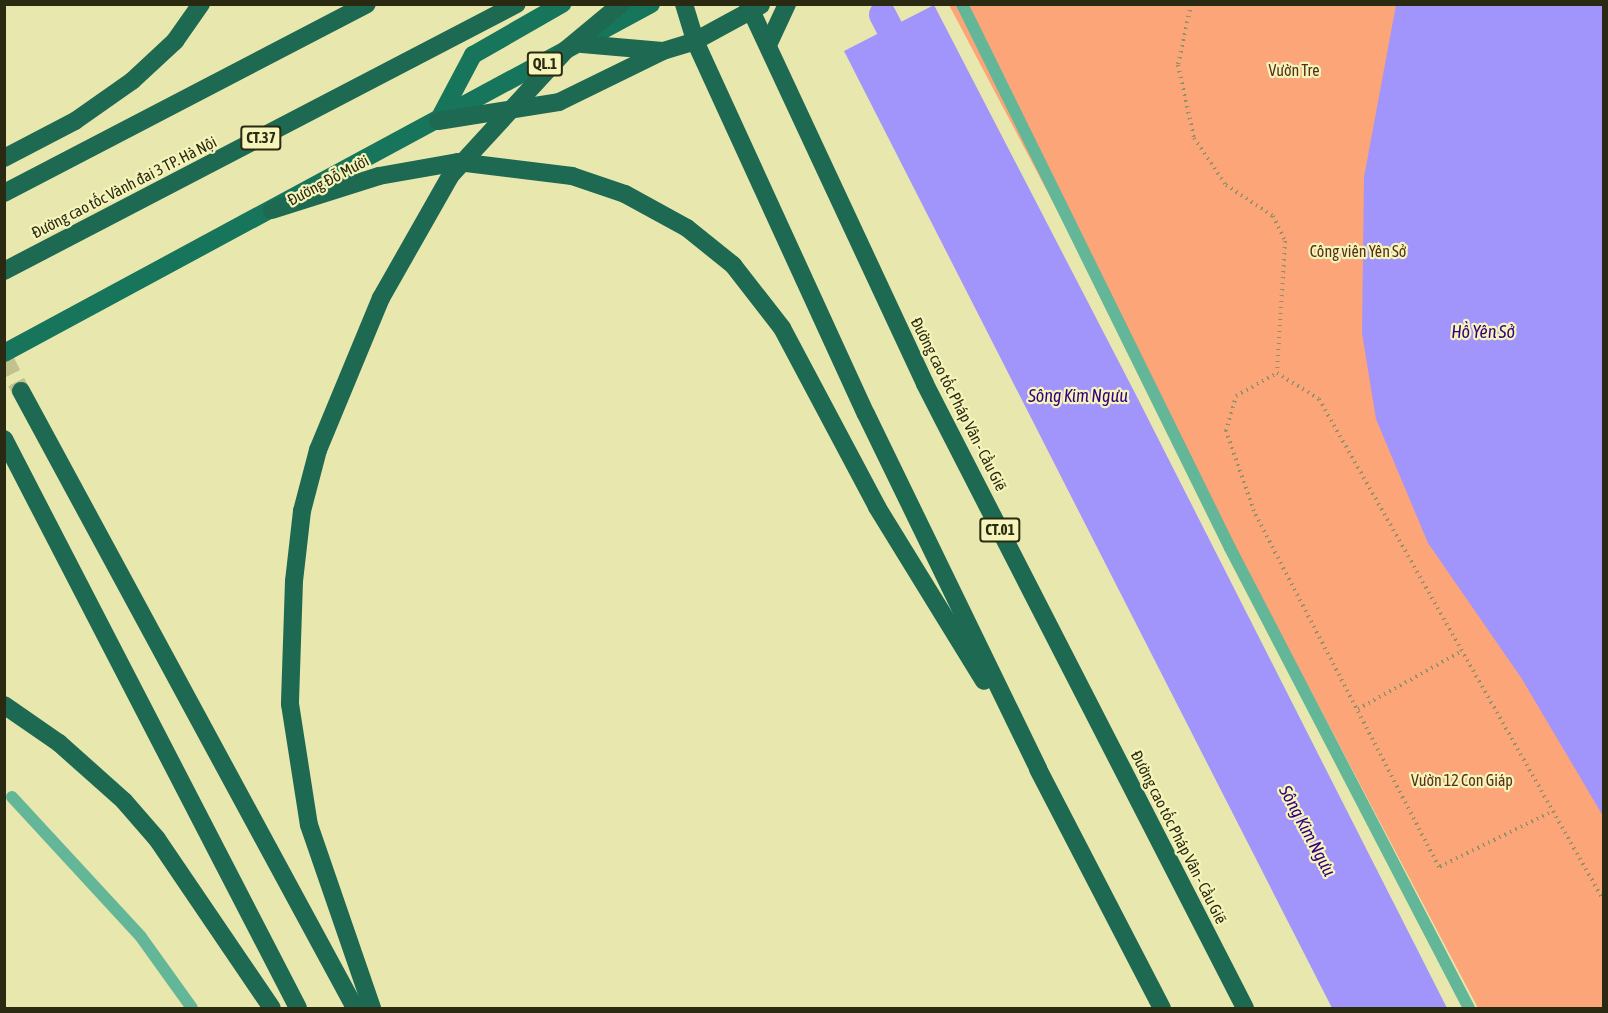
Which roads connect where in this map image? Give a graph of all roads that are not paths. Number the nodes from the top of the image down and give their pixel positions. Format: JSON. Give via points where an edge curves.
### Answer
{"nodes":[{"id":1,"x":201,"y":4,"type":"edge"},
{"id":2,"x":367,"y":4,"type":"edge"},
{"id":3,"x":517,"y":4,"type":"edge"},
{"id":4,"x":562,"y":4,"type":"edge"},
{"id":5,"x":621,"y":4,"type":"edge"},
{"id":6,"x":651,"y":4,"type":"edge"},
{"id":7,"x":684,"y":4,"type":"edge"},
{"id":8,"x":787,"y":4,"type":"edge"},
{"id":9,"x":962,"y":4,"type":"edge"},
{"id":10,"x":754,"y":7,"type":"edge"},
{"id":11,"x":694,"y":41,"type":"junction"},
{"id":12,"x":582,"y":44,"type":"junction"},
{"id":13,"x":768,"y":45,"type":"junction"},
{"id":14,"x":663,"y":51,"type":"junction"},
{"id":15,"x":438,"y":121,"type":"junction"},
{"id":16,"x":4,"y":158,"type":"edge"},
{"id":17,"x":4,"y":193,"type":"edge"},
{"id":18,"x":272,"y":210,"type":"junction"},
{"id":19,"x":4,"y":271,"type":"edge"},
{"id":20,"x":4,"y":353,"type":"edge"},
{"id":21,"x":21,"y":391,"type":"tunnel mouth"},
{"id":22,"x":4,"y":439,"type":"edge"},
{"id":23,"x":8,"y":707,"type":"edge"},
{"id":24,"x":1038,"y":769,"type":"junction"},
{"id":25,"x":12,"y":797,"type":"dead end"},
{"id":26,"x":1125,"y":937,"type":"junction"},
{"id":27,"x":192,"y":1008,"type":"edge"},
{"id":28,"x":272,"y":1008,"type":"edge"},
{"id":29,"x":298,"y":1008,"type":"edge"},
{"id":30,"x":355,"y":1008,"type":"edge"},
{"id":31,"x":372,"y":1008,"type":"edge"},
{"id":32,"x":1150,"y":1008,"type":"edge"},
{"id":33,"x":1162,"y":1008,"type":"edge"},
{"id":34,"x":1245,"y":1008,"type":"edge"},
{"id":35,"x":1469,"y":1008,"type":"edge"}],
"edges":[{"from":1,"to":16,"type":"highway","via":[[176,41],[132,81],[75,121]]},
{"from":2,"to":17,"type":"highway"},
{"from":3,"to":19,"type":"highway","name":"Đường cao tốc Vành đai 3 TP. Hà Nội","number":"CT.37"},
{"from":4,"to":15,"type":"highway","via":[[473,55]]},
{"from":5,"to":31,"type":"highway","bridge":true,"via":[[567,49],[451,175],[381,298],[318,450],[302,511],[294,581],[290,704],[309,825]]},
{"from":6,"to":12,"type":"highway","name":"Đường Đỗ Mười","number":"QL.1"},
{"from":7,"to":11,"type":"highway"},
{"from":8,"to":13,"type":"highway"},
{"from":9,"to":35,"type":"lane","via":[[1230,549]]},
{"from":10,"to":11,"type":"highway"},
{"from":10,"to":13,"type":"highway","name":"Đường cao tốc Pháp Vân - Cầu Giẽ","number":"CT.01"},
{"from":11,"to":14,"type":"highway"},
{"from":11,"to":24,"type":"highway"},
{"from":12,"to":14,"type":"highway"},
{"from":12,"to":15,"type":"highway","name":"Đường Đỗ Mười","number":"QL.1"},
{"from":13,"to":34,"type":"highway","name":"Đường cao tốc Pháp Vân - Cầu Giẽ","number":"CT.01","via":[[925,384]]},
{"from":14,"to":15,"type":"highway","via":[[559,102]]},
{"from":15,"to":18,"type":"highway","name":"Đường Đỗ Mười","number":"QL.1"},
{"from":18,"to":20,"type":"highway","name":"Đường Đỗ Mười","number":"QL.1"},
{"from":18,"to":24,"type":"highway","via":[[379,176],[458,162],[573,176],[625,194],[687,228],[733,266],[782,328],[877,507]]},
{"from":21,"to":30,"type":"highway"},
{"from":22,"to":29,"type":"highway"},
{"from":23,"to":28,"type":"highway","via":[[59,743],[138,816]]},
{"from":24,"to":26,"type":"highway"},
{"from":25,"to":27,"type":"lane","via":[[141,938]]},
{"from":26,"to":32,"type":"highway"},
{"from":26,"to":33,"type":"highway"}]}
